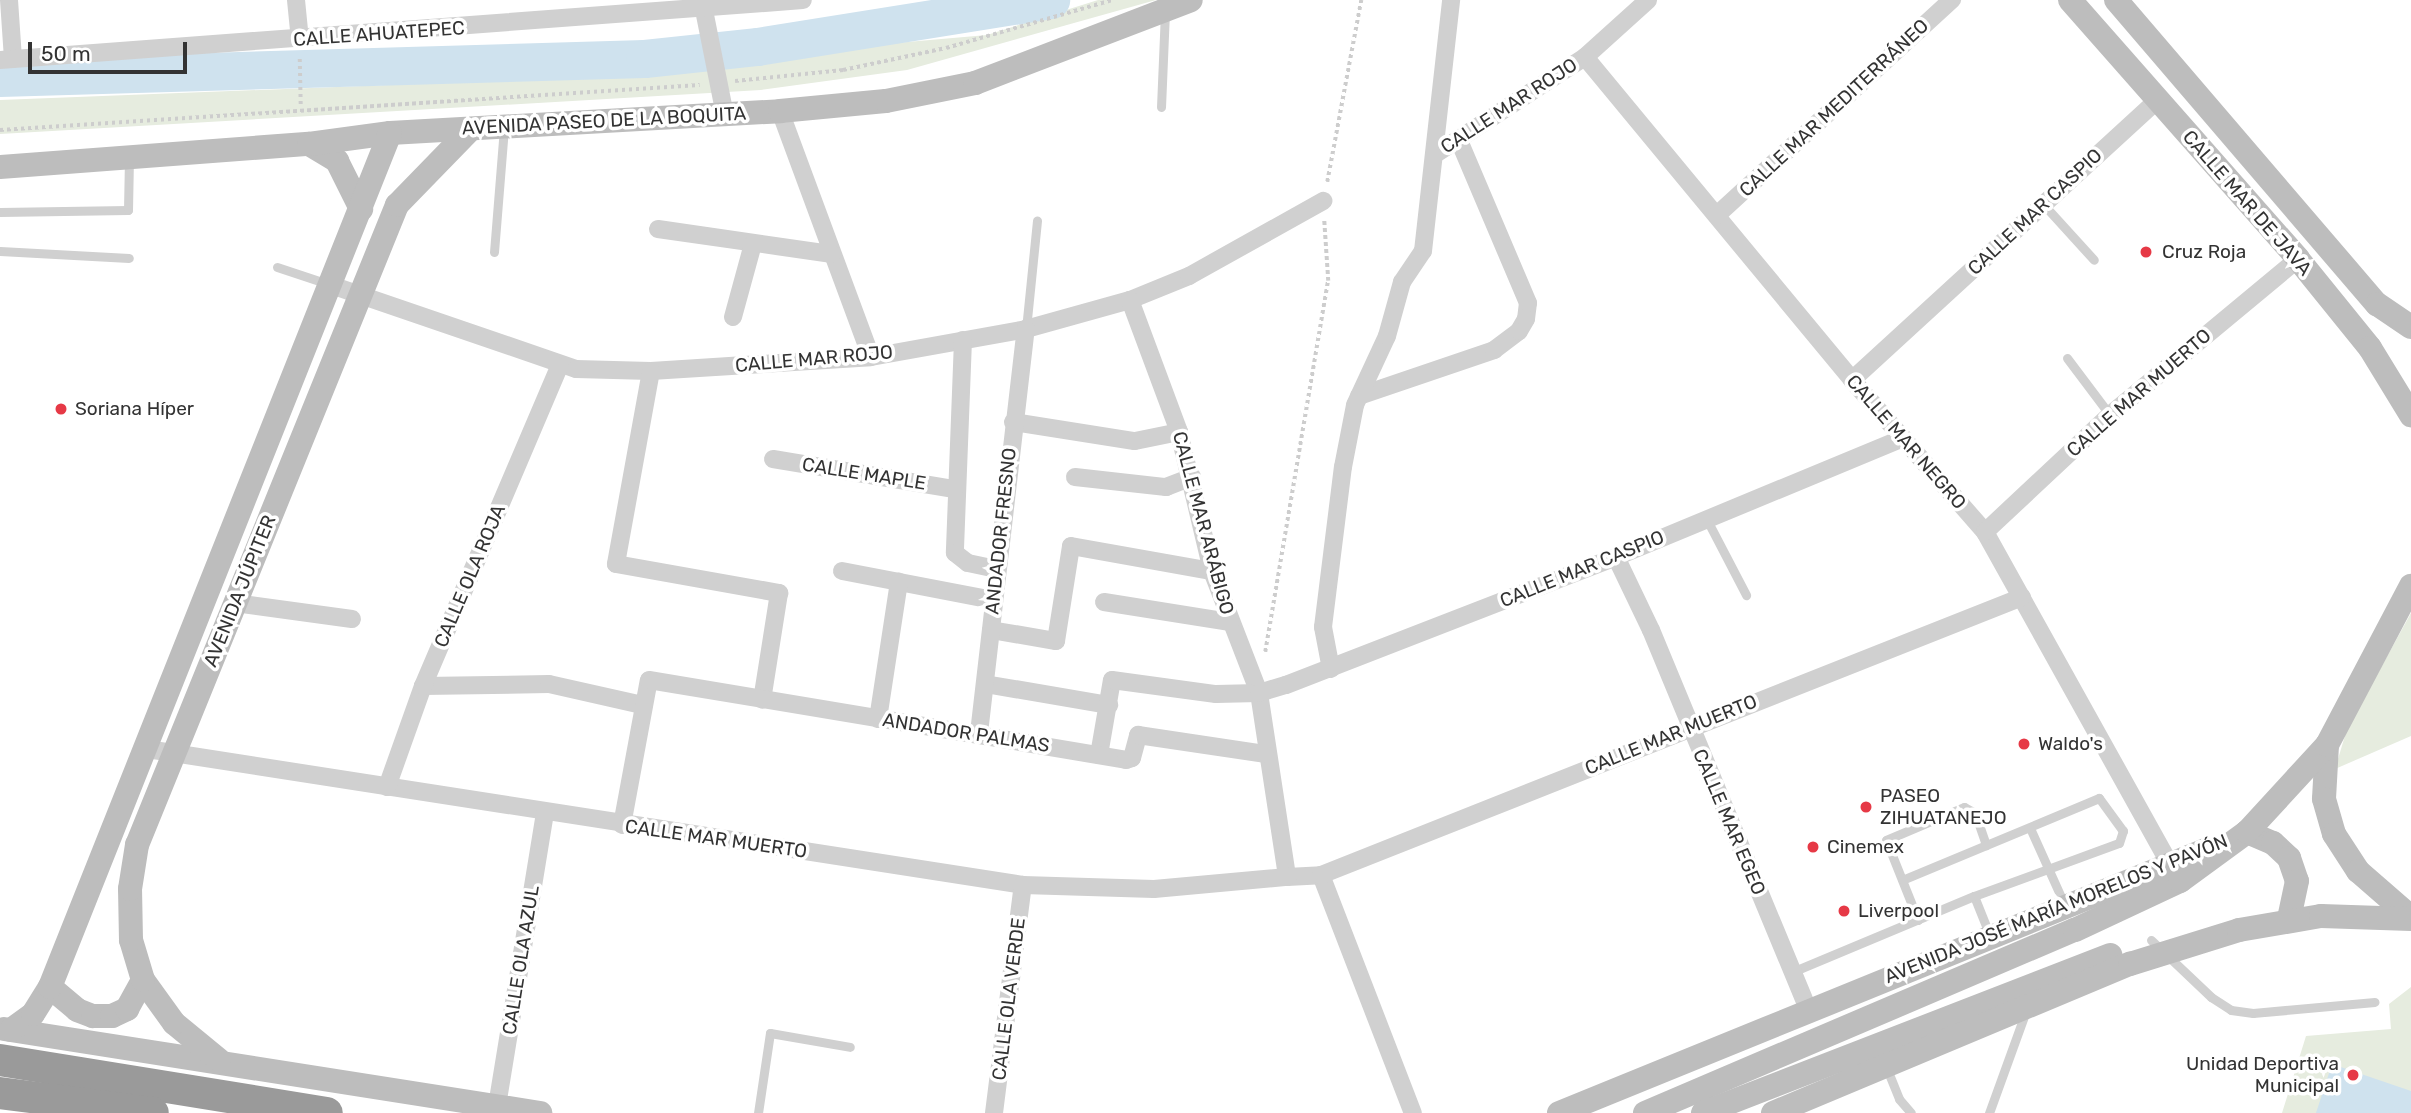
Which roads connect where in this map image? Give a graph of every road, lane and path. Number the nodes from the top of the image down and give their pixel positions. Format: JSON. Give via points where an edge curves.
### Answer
{"nodes":[{"id":1,"x":9,"y":0,"type":"edge"},
{"id":2,"x":296,"y":0,"type":"edge"},
{"id":3,"x":803,"y":0,"type":"edge"},
{"id":4,"x":1112,"y":0,"type":"edge"},
{"id":5,"x":1191,"y":0,"type":"edge"},
{"id":6,"x":1362,"y":0,"type":"edge"},
{"id":7,"x":1451,"y":0,"type":"edge"},
{"id":8,"x":1648,"y":0,"type":"edge"},
{"id":9,"x":1952,"y":0,"type":"edge"},
{"id":10,"x":2070,"y":0,"type":"edge"},
{"id":11,"x":2116,"y":0,"type":"edge"},
{"id":12,"x":703,"y":4,"type":"edge"},
{"id":13,"x":1165,"y":13,"type":"junction"},
{"id":14,"x":300,"y":40,"type":"junction"},
{"id":15,"x":1585,"y":57,"type":"junction"},
{"id":16,"x":7,"y":60,"type":"edge"},
{"id":17,"x":716,"y":81,"type":"junction"},
{"id":18,"x":2156,"y":101,"type":"junction"},
{"id":19,"x":1161,"y":107,"type":"dead end"},
{"id":20,"x":301,"y":108,"type":"junction"},
{"id":21,"x":780,"y":111,"type":"junction"},
{"id":22,"x":725,"y":115,"type":"junction"},
{"id":23,"x":2216,"y":117,"type":"junction"},
{"id":24,"x":504,"y":126,"type":"junction"},
{"id":25,"x":471,"y":129,"type":"junction"},
{"id":26,"x":0,"y":130,"type":"edge"},
{"id":27,"x":390,"y":133,"type":"junction"},
{"id":28,"x":1458,"y":138,"type":"junction"},
{"id":29,"x":2190,"y":138,"type":"junction"},
{"id":30,"x":309,"y":144,"type":"junction"},
{"id":31,"x":1434,"y":155,"type":"junction"},
{"id":32,"x":129,"y":158,"type":"junction"},
{"id":33,"x":0,"y":167,"type":"edge"},
{"id":34,"x":1323,"y":201,"type":"junction"},
{"id":35,"x":2044,"y":205,"type":"junction"},
{"id":36,"x":362,"y":209,"type":"junction"},
{"id":37,"x":0,"y":212,"type":"edge"},
{"id":38,"x":1717,"y":215,"type":"junction"},
{"id":39,"x":1037,"y":221,"type":"dead end"},
{"id":40,"x":658,"y":229,"type":"dead end"},
{"id":41,"x":753,"y":244,"type":"junction"},
{"id":42,"x":0,"y":251,"type":"edge"},
{"id":43,"x":494,"y":252,"type":"dead end"},
{"id":44,"x":832,"y":254,"type":"junction"},
{"id":45,"x":129,"y":258,"type":"dead end"},
{"id":46,"x":2298,"y":259,"type":"junction"},
{"id":47,"x":2094,"y":260,"type":"dead end"},
{"id":48,"x":277,"y":267,"type":"dead end"},
{"id":49,"x":331,"y":285,"type":"junction"},
{"id":50,"x":362,"y":297,"type":"junction"},
{"id":51,"x":1130,"y":300,"type":"junction"},
{"id":52,"x":733,"y":317,"type":"dead end"},
{"id":53,"x":2411,"y":327,"type":"edge"},
{"id":54,"x":1026,"y":329,"type":"junction"},
{"id":55,"x":963,"y":340,"type":"junction"},
{"id":56,"x":871,"y":357,"type":"junction"},
{"id":57,"x":2067,"y":358,"type":"dead end"},
{"id":58,"x":559,"y":366,"type":"junction"},
{"id":59,"x":651,"y":370,"type":"junction"},
{"id":60,"x":1852,"y":380,"type":"junction"},
{"id":61,"x":1359,"y":396,"type":"junction"},
{"id":62,"x":2110,"y":415,"type":"junction"},
{"id":63,"x":2411,"y":415,"type":"edge"},
{"id":64,"x":1013,"y":422,"type":"junction"},
{"id":65,"x":1179,"y":432,"type":"junction"},
{"id":66,"x":1903,"y":438,"type":"junction"},
{"id":67,"x":773,"y":460,"type":"dead end"},
{"id":68,"x":1075,"y":477,"type":"dead end"},
{"id":69,"x":1192,"y":477,"type":"junction"},
{"id":70,"x":955,"y":489,"type":"junction"},
{"id":71,"x":1706,"y":518,"type":"junction"},
{"id":72,"x":1984,"y":531,"type":"junction"},
{"id":73,"x":1616,"y":557,"type":"junction"},
{"id":74,"x":996,"y":569,"type":"junction"},
{"id":75,"x":842,"y":571,"type":"dead end"},
{"id":76,"x":1212,"y":571,"type":"junction"},
{"id":77,"x":899,"y":582,"type":"junction"},
{"id":78,"x":2411,"y":586,"type":"edge"},
{"id":79,"x":1746,"y":595,"type":"dead end"},
{"id":80,"x":2022,"y":597,"type":"junction"},
{"id":81,"x":992,"y":600,"type":"junction"},
{"id":82,"x":1104,"y":602,"type":"dead end"},
{"id":83,"x":234,"y":603,"type":"junction"},
{"id":84,"x":352,"y":619,"type":"dead end"},
{"id":85,"x":1230,"y":622,"type":"junction"},
{"id":86,"x":991,"y":630,"type":"junction"},
{"id":87,"x":1264,"y":654,"type":"dead end"},
{"id":88,"x":1325,"y":671,"type":"junction"},
{"id":89,"x":985,"y":684,"type":"junction"},
{"id":90,"x":423,"y":686,"type":"junction"},
{"id":91,"x":1259,"y":692,"type":"junction"},
{"id":92,"x":762,"y":701,"type":"junction"},
{"id":93,"x":642,"y":705,"type":"junction"},
{"id":94,"x":1109,"y":705,"type":"junction"},
{"id":95,"x":878,"y":719,"type":"junction"},
{"id":96,"x":1690,"y":727,"type":"junction"},
{"id":97,"x":979,"y":733,"type":"junction"},
{"id":98,"x":2327,"y":745,"type":"junction"},
{"id":99,"x":147,"y":749,"type":"junction"},
{"id":100,"x":173,"y":754,"type":"junction"},
{"id":101,"x":1265,"y":754,"type":"junction"},
{"id":102,"x":1099,"y":755,"type":"junction"},
{"id":103,"x":387,"y":787,"type":"junction"},
{"id":104,"x":545,"y":813,"type":"junction"},
{"id":105,"x":622,"y":825,"type":"junction"},
{"id":106,"x":2030,"y":828,"type":"junction"},
{"id":107,"x":2247,"y":832,"type":"junction"},
{"id":108,"x":1986,"y":845,"type":"junction"},
{"id":109,"x":2048,"y":869,"type":"junction"},
{"id":110,"x":2174,"y":873,"type":"junction"},
{"id":111,"x":1321,"y":875,"type":"junction"},
{"id":112,"x":1287,"y":877,"type":"junction"},
{"id":113,"x":1902,"y":880,"type":"junction"},
{"id":114,"x":1023,"y":885,"type":"junction"},
{"id":115,"x":1974,"y":896,"type":"junction"},
{"id":116,"x":2066,"y":906,"type":"junction"},
{"id":117,"x":2411,"y":918,"type":"edge"},
{"id":118,"x":2289,"y":919,"type":"junction"},
{"id":119,"x":1918,"y":920,"type":"junction"},
{"id":120,"x":2075,"y":930,"type":"junction"},
{"id":121,"x":1990,"y":936,"type":"junction"},
{"id":122,"x":2157,"y":947,"type":"junction"},
{"id":123,"x":1792,"y":972,"type":"junction"},
{"id":124,"x":143,"y":980,"type":"junction"},
{"id":125,"x":50,"y":986,"type":"junction"},
{"id":126,"x":2375,"y":1002,"type":"dead end"},
{"id":127,"x":2028,"y":1007,"type":"junction"},
{"id":128,"x":1808,"y":1009,"type":"junction"},
{"id":129,"x":6,"y":1029,"type":"edge"},
{"id":130,"x":850,"y":1047,"type":"dead end"},
{"id":131,"x":0,"y":1060,"type":"edge"},
{"id":132,"x":219,"y":1060,"type":"junction"},
{"id":133,"x":1886,"y":1066,"type":"junction"},
{"id":134,"x":1649,"y":1075,"type":"junction"},
{"id":135,"x":0,"y":1093,"type":"edge"},
{"id":136,"x":497,"y":1106,"type":"junction"},
{"id":137,"x":1655,"y":1109,"type":"edge"},
{"id":138,"x":1783,"y":1112,"type":"edge"},
{"id":139,"x":153,"y":1113,"type":"edge"},
{"id":140,"x":327,"y":1113,"type":"edge"},
{"id":141,"x":540,"y":1113,"type":"edge"},
{"id":142,"x":758,"y":1113,"type":"edge"},
{"id":143,"x":994,"y":1113,"type":"edge"},
{"id":144,"x":1413,"y":1113,"type":"edge"},
{"id":145,"x":1559,"y":1113,"type":"edge"},
{"id":146,"x":1703,"y":1113,"type":"edge"},
{"id":147,"x":1911,"y":1113,"type":"edge"},
{"id":148,"x":1989,"y":1113,"type":"edge"}],
"edges":[{"from":1,"to":16,"type":"street","name":"CALLE AHUATEPEC"},
{"from":2,"to":14,"type":"street"},
{"from":3,"to":12,"type":"street","name":"CALLE AHUATEPEC"},
{"from":4,"to":17,"type":"path","via":[[946,48],[843,70]]},
{"from":5,"to":13,"type":"main road","name":"AVENIDA PASEO DE LA BOQUITA"},
{"from":6,"to":34,"type":"path"},
{"from":7,"to":31,"type":"street"},
{"from":8,"to":15,"type":"street","name":"CALLE MAR ROJO"},
{"from":9,"to":38,"type":"street","name":"CALLE MAR MEDITERRÁNEO"},
{"from":10,"to":18,"type":"main road","name":"CALLE MAR DE JAVA"},
{"from":11,"to":23,"type":"main road","name":"CALLE MAR DE JAVA"},
{"from":12,"to":14,"type":"street","name":"CALLE AHUATEPEC"},
{"from":12,"to":17,"type":"street"},
{"from":13,"to":19,"type":"lane"},
{"from":13,"to":21,"type":"main road","name":"AVENIDA PASEO DE LA BOQUITA","via":[[975,83],[886,101]]},
{"from":14,"to":16,"type":"street","name":"CALLE AHUATEPEC"},
{"from":14,"to":20,"type":"path"},
{"from":15,"to":28,"type":"street","name":"CALLE MAR ROJO"},
{"from":15,"to":38,"type":"street","name":"CALLE MAR NEGRO"},
{"from":17,"to":20,"type":"path"},
{"from":17,"to":22,"type":"street"},
{"from":18,"to":29,"type":"main road","name":"CALLE MAR DE JAVA"},
{"from":18,"to":35,"type":"street","name":"CALLE MAR CASPIO"},
{"from":20,"to":26,"type":"path"},
{"from":21,"to":22,"type":"main road","name":"AVENIDA PASEO DE LA BOQUITA"},
{"from":21,"to":44,"type":"street"},
{"from":22,"to":24,"type":"main road","name":"AVENIDA PASEO DE LA BOQUITA"},
{"from":23,"to":29,"type":"main road"},
{"from":23,"to":53,"type":"main road","name":"CALLE MAR DE JAVA","via":[[2377,304]]},
{"from":24,"to":25,"type":"main road","name":"AVENIDA PASEO DE LA BOQUITA"},
{"from":24,"to":43,"type":"lane"},
{"from":25,"to":27,"type":"main road","name":"AVENIDA PASEO DE LA BOQUITA"},
{"from":25,"to":50,"type":"main road","name":"AVENIDA JÚPITER","via":[[397,205]]},
{"from":27,"to":30,"type":"main road","name":"AVENIDA PASEO DE LA BOQUITA"},
{"from":27,"to":36,"type":"main road","name":"AVENIDA JÚPITER"},
{"from":28,"to":31,"type":"street","name":"CALLE MAR ROJO"},
{"from":28,"to":61,"type":"street","via":[[1528,303],[1526,319],[1494,350]]},
{"from":29,"to":46,"type":"main road","name":"CALLE MAR DE JAVA"},
{"from":30,"to":32,"type":"main road","name":"AVENIDA PASEO DE LA BOQUITA"},
{"from":30,"to":36,"type":"main road","via":[[337,161]]},
{"from":31,"to":61,"type":"street","via":[[1423,251],[1402,282],[1387,336]]},
{"from":32,"to":33,"type":"main road","name":"AVENIDA PASEO DE LA BOQUITA"},
{"from":32,"to":37,"type":"lane","via":[[128,210]]},
{"from":34,"to":51,"type":"street","name":"CALLE MAR ROJO","via":[[1189,276]]},
{"from":34,"to":87,"type":"path","via":[[1328,281]]},
{"from":35,"to":47,"type":"lane"},
{"from":35,"to":60,"type":"street","name":"CALLE MAR CASPIO"},
{"from":36,"to":49,"type":"main road","name":"AVENIDA JÚPITER"},
{"from":38,"to":60,"type":"street","name":"CALLE MAR NEGRO"},
{"from":39,"to":54,"type":"lane"},
{"from":40,"to":41,"type":"street"},
{"from":41,"to":44,"type":"street"},
{"from":41,"to":52,"type":"street"},
{"from":42,"to":45,"type":"lane"},
{"from":44,"to":56,"type":"street"},
{"from":46,"to":62,"type":"street","name":"CALLE MAR MUERTO"},
{"from":46,"to":63,"type":"main road","name":"CALLE MAR DE JAVA","via":[[2370,348]]},
{"from":48,"to":49,"type":"lane"},
{"from":49,"to":50,"type":"street","name":"CALLE MAR ROJO"},
{"from":49,"to":99,"type":"main road","name":"AVENIDA JÚPITER"},
{"from":50,"to":58,"type":"street","name":"CALLE MAR ROJO"},
{"from":50,"to":83,"type":"main road","name":"AVENIDA JÚPITER"},
{"from":51,"to":54,"type":"street","name":"CALLE MAR ROJO"},
{"from":51,"to":65,"type":"street","name":"CALLE MAR ARÁBIGO"},
{"from":54,"to":55,"type":"street","name":"CALLE MAR ROJO"},
{"from":54,"to":64,"type":"street","name":"ANDADOR FRESNO"},
{"from":55,"to":56,"type":"street","name":"CALLE MAR ROJO"},
{"from":55,"to":70,"type":"street"},
{"from":56,"to":59,"type":"street","name":"CALLE MAR ROJO"},
{"from":57,"to":62,"type":"lane"},
{"from":58,"to":59,"type":"street","name":"CALLE MAR ROJO"},
{"from":58,"to":90,"type":"street","name":"CALLE OLA ROJA"},
{"from":59,"to":92,"type":"street","via":[[615,564],[779,593]]},
{"from":60,"to":66,"type":"street","name":"CALLE MAR NEGRO"},
{"from":61,"to":88,"type":"street","via":[[1343,467],[1323,627]]},
{"from":62,"to":72,"type":"street","name":"CALLE MAR MUERTO"},
{"from":64,"to":65,"type":"street","via":[[1149,442]]},
{"from":64,"to":74,"type":"street","name":"ANDADOR FRESNO"},
{"from":65,"to":69,"type":"street","name":"CALLE MAR ARÁBIGO"},
{"from":66,"to":71,"type":"street","name":"CALLE MAR CASPIO"},
{"from":66,"to":72,"type":"street","name":"CALLE MAR NEGRO"},
{"from":67,"to":70,"type":"street","name":"CALLE MAPLE"},
{"from":68,"to":69,"type":"street","via":[[1166,487]]},
{"from":69,"to":76,"type":"street","name":"CALLE MAR ARÁBIGO"},
{"from":70,"to":74,"type":"street","via":[[955,553],[968,563]]},
{"from":71,"to":73,"type":"street","name":"CALLE MAR CASPIO"},
{"from":71,"to":79,"type":"lane"},
{"from":72,"to":80,"type":"street","name":"CALLE MAR NEGRO"},
{"from":73,"to":88,"type":"street","name":"CALLE MAR CASPIO"},
{"from":73,"to":96,"type":"street","name":"CALLE MAR EGEO"},
{"from":74,"to":81,"type":"street","name":"ANDADOR FRESNO"},
{"from":75,"to":77,"type":"street"},
{"from":76,"to":85,"type":"street","name":"CALLE MAR ARÁBIGO"},
{"from":76,"to":86,"type":"street","via":[[1071,546],[1056,642]]},
{"from":77,"to":81,"type":"street"},
{"from":77,"to":95,"type":"street"},
{"from":78,"to":98,"type":"main road"},
{"from":80,"to":96,"type":"street","name":"CALLE MAR MUERTO"},
{"from":80,"to":110,"type":"street","name":"CALLE MAR NEGRO"},
{"from":81,"to":86,"type":"street","name":"ANDADOR FRESNO"},
{"from":82,"to":85,"type":"street"},
{"from":83,"to":84,"type":"street"},
{"from":83,"to":100,"type":"main road","name":"AVENIDA JÚPITER"},
{"from":85,"to":91,"type":"street","name":"CALLE MAR ARÁBIGO"},
{"from":86,"to":89,"type":"street","name":"ANDADOR FRESNO"},
{"from":88,"to":91,"type":"street","name":"CALLE MAR CASPIO"},
{"from":89,"to":94,"type":"street"},
{"from":89,"to":97,"type":"street","name":"ANDADOR FRESNO"},
{"from":90,"to":93,"type":"street","via":[[549,684]]},
{"from":90,"to":103,"type":"street","name":"CALLE OLA ROJA"},
{"from":91,"to":94,"type":"street","name":"CALLE MAR CASPIO","via":[[1216,694],[1112,680]]},
{"from":91,"to":101,"type":"street","name":"CALLE MAR ARÁBIGO"},
{"from":92,"to":93,"type":"street","name":"ANDADOR PALMAS","via":[[649,680]]},
{"from":92,"to":95,"type":"street","name":"ANDADOR PALMAS"},
{"from":93,"to":105,"type":"street"},
{"from":94,"to":102,"type":"street"},
{"from":95,"to":97,"type":"street","name":"ANDADOR PALMAS"},
{"from":96,"to":111,"type":"street","name":"CALLE MAR MUERTO"},
{"from":96,"to":123,"type":"street","name":"CALLE MAR EGEO"},
{"from":97,"to":102,"type":"street","name":"ANDADOR PALMAS"},
{"from":98,"to":107,"type":"main road"},
{"from":98,"to":117,"type":"main road","via":[[2324,799],[2334,834],[2358,871]]},
{"from":99,"to":100,"type":"street","name":"CALLE MAR MUERTO"},
{"from":99,"to":125,"type":"main road","name":"AVENIDA JÚPITER"},
{"from":100,"to":103,"type":"street","name":"CALLE MAR MUERTO"},
{"from":100,"to":124,"type":"main road","name":"AVENIDA JÚPITER","via":[[137,845],[130,890],[131,940]]},
{"from":101,"to":102,"type":"street","name":"ANDADOR PALMAS","via":[[1138,735],[1132,758]]},
{"from":101,"to":112,"type":"street","name":"CALLE MAR ARÁBIGO"},
{"from":103,"to":104,"type":"street","name":"CALLE MAR MUERTO"},
{"from":104,"to":105,"type":"street","name":"CALLE MAR MUERTO"},
{"from":104,"to":136,"type":"street","name":"CALLE OLA AZUL"},
{"from":105,"to":114,"type":"street","name":"CALLE MAR MUERTO"},
{"from":106,"to":108,"type":"lane"},
{"from":106,"to":109,"type":"lane"},
{"from":106,"to":109,"type":"lane","via":[[2099,798],[2123,831],[2119,844]]},
{"from":107,"to":110,"type":"main road","name":"AVENIDA JOSÉ MARÍA MORELOS Y PAVÓN"},
{"from":107,"to":118,"type":"main road","via":[[2273,843],[2289,859],[2297,881]]},
{"from":108,"to":113,"type":"lane"},
{"from":108,"to":113,"type":"lane","via":[[1975,813],[1964,807],[1891,836],[1886,846]]},
{"from":109,"to":115,"type":"lane"},
{"from":109,"to":116,"type":"lane"},
{"from":110,"to":116,"type":"main road","name":"AVENIDA JOSÉ MARÍA MORELOS Y PAVÓN"},
{"from":110,"to":120,"type":"main road","name":"AVENIDA JOSÉ MARÍA MORELOS Y PAVÓN"},
{"from":111,"to":112,"type":"street"},
{"from":111,"to":144,"type":"street"},
{"from":112,"to":114,"type":"street","name":"CALLE MAR MUERTO","via":[[1154,889]]},
{"from":113,"to":119,"type":"lane"},
{"from":114,"to":143,"type":"street","name":"CALLE OLA VERDE"},
{"from":115,"to":119,"type":"lane"},
{"from":115,"to":121,"type":"lane"},
{"from":116,"to":120,"type":"lane"},
{"from":116,"to":121,"type":"main road","name":"AVENIDA JOSÉ MARÍA MORELOS Y PAVÓN"},
{"from":117,"to":118,"type":"main road","via":[[2357,914]]},
{"from":118,"to":122,"type":"main road"},
{"from":119,"to":123,"type":"lane"},
{"from":120,"to":137,"type":"main road","name":"AVENIDA JOSÉ MARÍA MORELOS Y PAVÓN"},
{"from":121,"to":128,"type":"main road","name":"AVENIDA JOSÉ MARÍA MORELOS Y PAVÓN"},
{"from":122,"to":126,"type":"lane","via":[[2231,1010],[2253,1013]]},
{"from":122,"to":127,"type":"main road"},
{"from":122,"to":146,"type":"main road"},
{"from":123,"to":128,"type":"street","name":"CALLE MAR EGEO"},
{"from":124,"to":125,"type":"main road","via":[[127,1009],[112,1016],[76,1010]]},
{"from":124,"to":132,"type":"main road","name":"AVENIDA JÚPITER","via":[[174,1023]]},
{"from":125,"to":129,"type":"main road","name":"AVENIDA JÚPITER","via":[[33,1014]]},
{"from":127,"to":133,"type":"main road"},
{"from":127,"to":148,"type":"lane"},
{"from":128,"to":134,"type":"main road","name":"AVENIDA JOSÉ MARÍA MORELOS Y PAVÓN"},
{"from":129,"to":132,"type":"main road"},
{"from":130,"to":142,"type":"lane","via":[[770,1033]]},
{"from":131,"to":140,"type":"highway"},
{"from":132,"to":136,"type":"main road"},
{"from":133,"to":138,"type":"main road"},
{"from":133,"to":147,"type":"lane","via":[[1899,1099]]},
{"from":134,"to":137,"type":"main road"},
{"from":134,"to":145,"type":"main road","name":"AVENIDA JOSÉ MARÍA MORELOS Y PAVÓN"},
{"from":135,"to":139,"type":"highway"},
{"from":136,"to":141,"type":"main road"}]}
